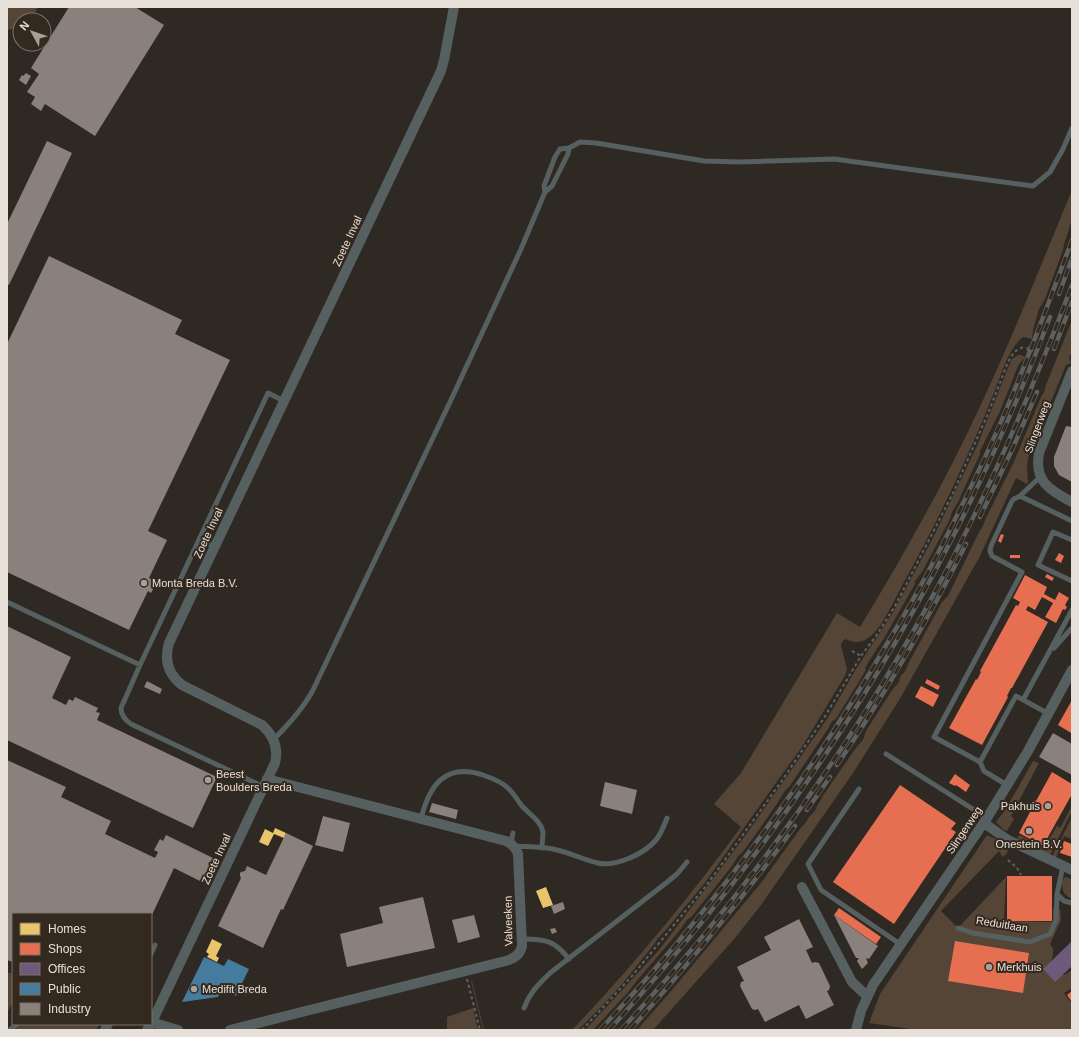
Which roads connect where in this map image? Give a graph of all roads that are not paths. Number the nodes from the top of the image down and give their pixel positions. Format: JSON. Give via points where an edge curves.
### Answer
{"nodes":[{"id":1,"x":454,"y":7,"type":"edge"},
{"id":2,"x":1072,"y":128,"type":"edge"},
{"id":3,"x":569,"y":148,"type":"junction"},
{"id":4,"x":545,"y":192,"type":"junction"},
{"id":5,"x":1072,"y":371,"type":"edge"},
{"id":6,"x":284,"y":401,"type":"junction"},
{"id":7,"x":1040,"y":477,"type":"junction"},
{"id":8,"x":1020,"y":496,"type":"junction"},
{"id":9,"x":1072,"y":502,"type":"edge"},
{"id":10,"x":1072,"y":521,"type":"edge"},
{"id":11,"x":199,"y":540,"type":"junction"},
{"id":12,"x":1072,"y":540,"type":"edge"},
{"id":13,"x":215,"y":547,"type":"junction"},
{"id":14,"x":1072,"y":581,"type":"edge"},
{"id":15,"x":7,"y":602,"type":"edge"},
{"id":16,"x":1072,"y":610,"type":"edge"},
{"id":17,"x":1072,"y":628,"type":"edge"},
{"id":18,"x":1048,"y":655,"type":"junction"},
{"id":19,"x":140,"y":665,"type":"junction"},
{"id":20,"x":1072,"y":671,"type":"edge"},
{"id":21,"x":1023,"y":700,"type":"junction"},
{"id":22,"x":1049,"y":714,"type":"junction"},
{"id":23,"x":274,"y":739,"type":"junction"},
{"id":24,"x":886,"y":754,"type":"dead end"},
{"id":25,"x":980,"y":762,"type":"junction"},
{"id":26,"x":265,"y":783,"type":"junction"},
{"id":27,"x":1008,"y":785,"type":"junction"},
{"id":28,"x":859,"y":788,"type":"dead end"},
{"id":29,"x":666,"y":818,"type":"dead end"},
{"id":30,"x":421,"y":819,"type":"junction"},
{"id":31,"x":986,"y":821,"type":"junction"},
{"id":32,"x":513,"y":841,"type":"junction"},
{"id":33,"x":542,"y":848,"type":"junction"},
{"id":34,"x":687,"y":862,"type":"dead end"},
{"id":35,"x":1067,"y":868,"type":"edge"},
{"id":36,"x":802,"y":887,"type":"dead end"},
{"id":37,"x":1057,"y":894,"type":"junction"},
{"id":38,"x":1072,"y":903,"type":"edge"},
{"id":39,"x":958,"y":928,"type":"dead end"},
{"id":40,"x":522,"y":939,"type":"junction"},
{"id":41,"x":900,"y":944,"type":"junction"},
{"id":42,"x":155,"y":945,"type":"dead end"},
{"id":43,"x":152,"y":952,"type":"edge"},
{"id":44,"x":569,"y":959,"type":"junction"},
{"id":45,"x":867,"y":996,"type":"junction"},
{"id":46,"x":524,"y":1008,"type":"dead end"},
{"id":47,"x":152,"y":1022,"type":"edge"},
{"id":48,"x":150,"y":1026,"type":"edge"},
{"id":49,"x":860,"y":1029,"type":"edge"},
{"id":50,"x":178,"y":1030,"type":"edge"},
{"id":51,"x":230,"y":1030,"type":"edge"}],
"edges":[{"from":1,"to":6,"type":"street","name":"Zoete Inval","via":[[441,71]]},
{"from":2,"to":3,"type":"lane","via":[[1050,172],[1033,186],[834,158],[704,161],[596,143],[580,142]]},
{"from":3,"to":4,"type":"lane","via":[[552,186]]},
{"from":3,"to":4,"type":"lane","via":[[560,150],[555,157],[544,186]]},
{"from":4,"to":23,"type":"lane","via":[[450,402],[313,690],[288,725]]},
{"from":5,"to":7,"type":"street","name":"Slingerweg","via":[[1039,453],[1037,462]]},
{"from":6,"to":11,"type":"lane","via":[[268,393]]},
{"from":6,"to":13,"type":"street","name":"Zoete Inval"},
{"from":7,"to":8,"type":"lane"},
{"from":7,"to":9,"type":"street","via":[[1051,490]]},
{"from":8,"to":10,"type":"lane"},
{"from":8,"to":25,"type":"lane","via":[[1010,504],[990,551],[995,558],[1022,572],[934,737]]},
{"from":11,"to":13,"type":"lane"},
{"from":11,"to":19,"type":"lane"},
{"from":12,"to":14,"type":"lane","via":[[1054,532],[1038,564]]},
{"from":13,"to":23,"type":"street","name":"Zoete Inval","via":[[170,643],[168,667],[182,686],[256,721]]},
{"from":15,"to":19,"type":"lane"},
{"from":16,"to":18,"type":"lane"},
{"from":17,"to":18,"type":"lane"},
{"from":18,"to":21,"type":"lane"},
{"from":19,"to":26,"type":"lane","via":[[121,708],[125,720]]},
{"from":20,"to":22,"type":"street","name":"Slingerweg"},
{"from":21,"to":22,"type":"lane"},
{"from":21,"to":25,"type":"lane","via":[[1016,696]]},
{"from":22,"to":27,"type":"street","name":"Slingerweg"},
{"from":23,"to":26,"type":"street","name":"Zoete Inval","via":[[275,763]]},
{"from":24,"to":31,"type":"lane"},
{"from":25,"to":27,"type":"lane","via":[[984,771]]},
{"from":26,"to":30,"type":"street"},
{"from":26,"to":47,"type":"street","name":"Zoete Inval"},
{"from":27,"to":31,"type":"street","name":"Slingerweg"},
{"from":28,"to":41,"type":"lane","via":[[808,864],[821,890]]},
{"from":29,"to":33,"type":"lane","via":[[660,834],[649,847],[615,863],[598,863],[555,849]]},
{"from":30,"to":32,"type":"street"},
{"from":30,"to":33,"type":"lane","via":[[429,795],[443,778],[456,772],[479,774],[502,783],[535,818],[543,832]]},
{"from":31,"to":35,"type":"street","name":"Reduitlaan","via":[[1008,840]]},
{"from":31,"to":41,"type":"street","name":"Slingerweg"},
{"from":32,"to":33,"type":"lane"},
{"from":32,"to":40,"type":"street","name":"Valveeken","via":[[518,854]]},
{"from":34,"to":44,"type":"lane","via":[[666,884]]},
{"from":35,"to":37,"type":"lane","name":"Reduitlaan"},
{"from":36,"to":45,"type":"street","via":[[852,982]]},
{"from":37,"to":38,"type":"lane","via":[[1064,901]]},
{"from":37,"to":39,"type":"lane","name":"Reduitlaan","via":[[1056,920],[1050,934],[1030,942],[973,933]]},
{"from":40,"to":44,"type":"lane","via":[[546,940]]},
{"from":40,"to":51,"type":"street","name":"Valveeken","via":[[521,950],[514,958]]},
{"from":41,"to":45,"type":"street","name":"Slingerweg"},
{"from":42,"to":43,"type":"lane"},
{"from":44,"to":46,"type":"lane","via":[[536,987]]},
{"from":45,"to":49,"type":"street","name":"Slingerweg","via":[[861,1011]]},
{"from":48,"to":50,"type":"street"}]}
